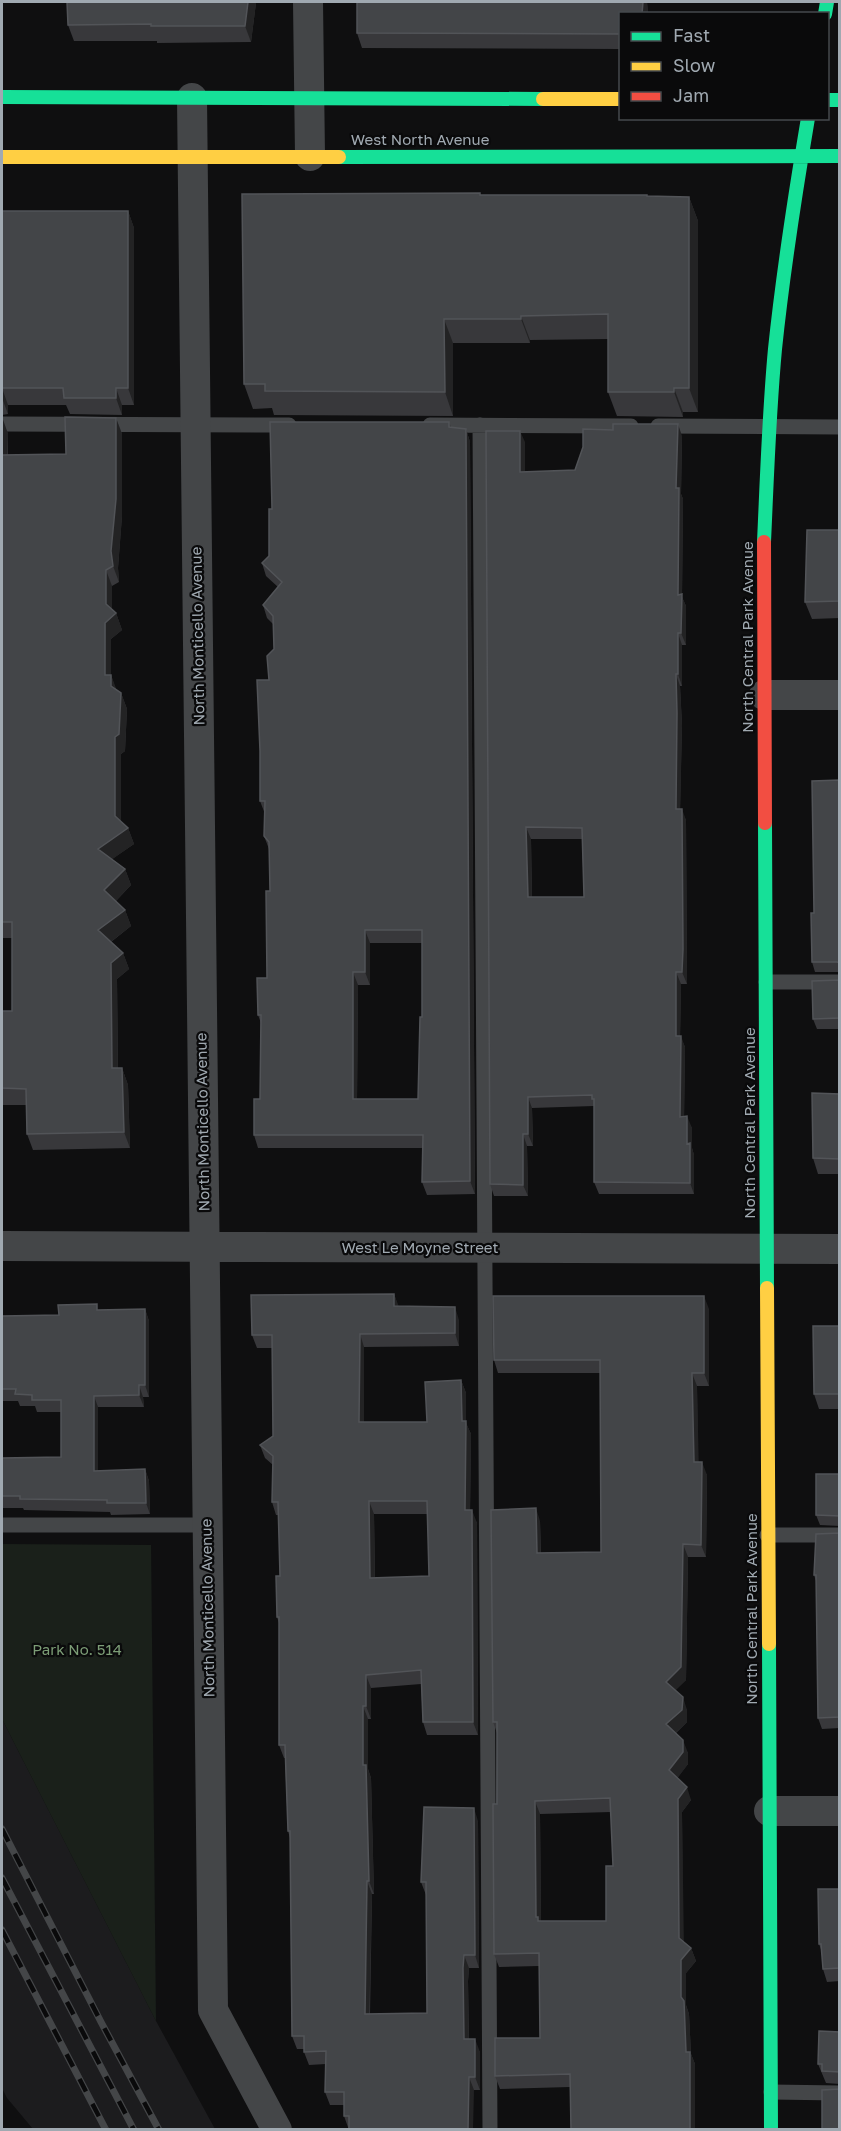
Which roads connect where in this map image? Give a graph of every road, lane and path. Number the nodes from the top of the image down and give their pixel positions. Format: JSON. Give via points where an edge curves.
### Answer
{"nodes":[{"id":1,"x":308,"y":2,"type":"edge"},
{"id":2,"x":2,"y":97,"type":"edge"},
{"id":3,"x":192,"y":98,"type":"junction"},
{"id":4,"x":309,"y":99,"type":"junction"},
{"id":5,"x":619,"y":99,"type":"edge"},
{"id":6,"x":808,"y":120,"type":"edge"},
{"id":7,"x":193,"y":156,"type":"junction"},
{"id":8,"x":310,"y":156,"type":"junction"},
{"id":9,"x":802,"y":156,"type":"junction"},
{"id":10,"x":840,"y":156,"type":"edge"},
{"id":11,"x":2,"y":157,"type":"edge"},
{"id":12,"x":2,"y":424,"type":"edge"},
{"id":13,"x":196,"y":424,"type":"junction"},
{"id":14,"x":303,"y":424,"type":"edge"},
{"id":15,"x":421,"y":425,"type":"edge"},
{"id":16,"x":480,"y":425,"type":"junction"},
{"id":17,"x":769,"y":427,"type":"junction"},
{"id":18,"x":840,"y":427,"type":"edge"},
{"id":19,"x":764,"y":695,"type":"junction"},
{"id":20,"x":840,"y":695,"type":"edge"},
{"id":21,"x":766,"y":981,"type":"junction"},
{"id":22,"x":840,"y":982,"type":"edge"},
{"id":23,"x":2,"y":1246,"type":"edge"},
{"id":24,"x":205,"y":1247,"type":"junction"},
{"id":25,"x":484,"y":1248,"type":"junction"},
{"id":26,"x":767,"y":1249,"type":"junction"},
{"id":27,"x":840,"y":1249,"type":"edge"},
{"id":28,"x":2,"y":1524,"type":"edge"},
{"id":29,"x":208,"y":1525,"type":"junction"},
{"id":30,"x":767,"y":1535,"type":"junction"},
{"id":31,"x":840,"y":1535,"type":"edge"},
{"id":32,"x":769,"y":1811,"type":"junction"},
{"id":33,"x":840,"y":1811,"type":"edge"},
{"id":34,"x":771,"y":2092,"type":"junction"},
{"id":35,"x":840,"y":2092,"type":"edge"},
{"id":36,"x":277,"y":2130,"type":"edge"},
{"id":37,"x":490,"y":2130,"type":"edge"},
{"id":38,"x":771,"y":2130,"type":"edge"}],
"edges":[{"from":1,"to":4,"type":"street"},
{"from":2,"to":3,"type":"street"},
{"from":3,"to":4,"type":"street"},
{"from":3,"to":7,"type":"street","name":"North Monticello Avenue"},
{"from":4,"to":5,"type":"street"},
{"from":4,"to":8,"type":"street"},
{"from":6,"to":9,"type":"street","name":"North Central Park Avenue"},
{"from":7,"to":8,"type":"street","name":"West North Avenue"},
{"from":7,"to":11,"type":"street","name":"West North Avenue"},
{"from":7,"to":13,"type":"street","name":"North Monticello Avenue"},
{"from":8,"to":9,"type":"street","name":"West North Avenue"},
{"from":9,"to":10,"type":"street","name":"West North Avenue"},
{"from":9,"to":17,"type":"street","name":"North Central Park Avenue","via":[[791,220]]},
{"from":12,"to":13,"type":"lane"},
{"from":13,"to":14,"type":"lane"},
{"from":13,"to":24,"type":"street","name":"North Monticello Avenue"},
{"from":15,"to":16,"type":"lane"},
{"from":16,"to":17,"type":"lane"},
{"from":16,"to":25,"type":"lane"},
{"from":17,"to":18,"type":"lane"},
{"from":17,"to":19,"type":"street","name":"North Central Park Avenue"},
{"from":19,"to":20,"type":"street"},
{"from":19,"to":21,"type":"street","name":"North Central Park Avenue"},
{"from":21,"to":22,"type":"lane"},
{"from":21,"to":26,"type":"street","name":"North Central Park Avenue"},
{"from":23,"to":24,"type":"street","name":"West Le Moyne Street"},
{"from":24,"to":25,"type":"street","name":"West Le Moyne Street"},
{"from":24,"to":29,"type":"street","name":"North Monticello Avenue"},
{"from":25,"to":26,"type":"street","name":"West Le Moyne Street"},
{"from":25,"to":37,"type":"lane"},
{"from":26,"to":27,"type":"street","name":"West Le Moyne Street"},
{"from":26,"to":30,"type":"street","name":"North Central Park Avenue"},
{"from":28,"to":29,"type":"lane"},
{"from":29,"to":36,"type":"street","name":"North Monticello Avenue","via":[[213,2010]]},
{"from":30,"to":31,"type":"lane"},
{"from":30,"to":32,"type":"street","name":"North Central Park Avenue"},
{"from":32,"to":33,"type":"street"},
{"from":32,"to":34,"type":"street","name":"North Central Park Avenue"},
{"from":34,"to":35,"type":"lane"},
{"from":34,"to":38,"type":"street","name":"North Central Park Avenue"}]}
